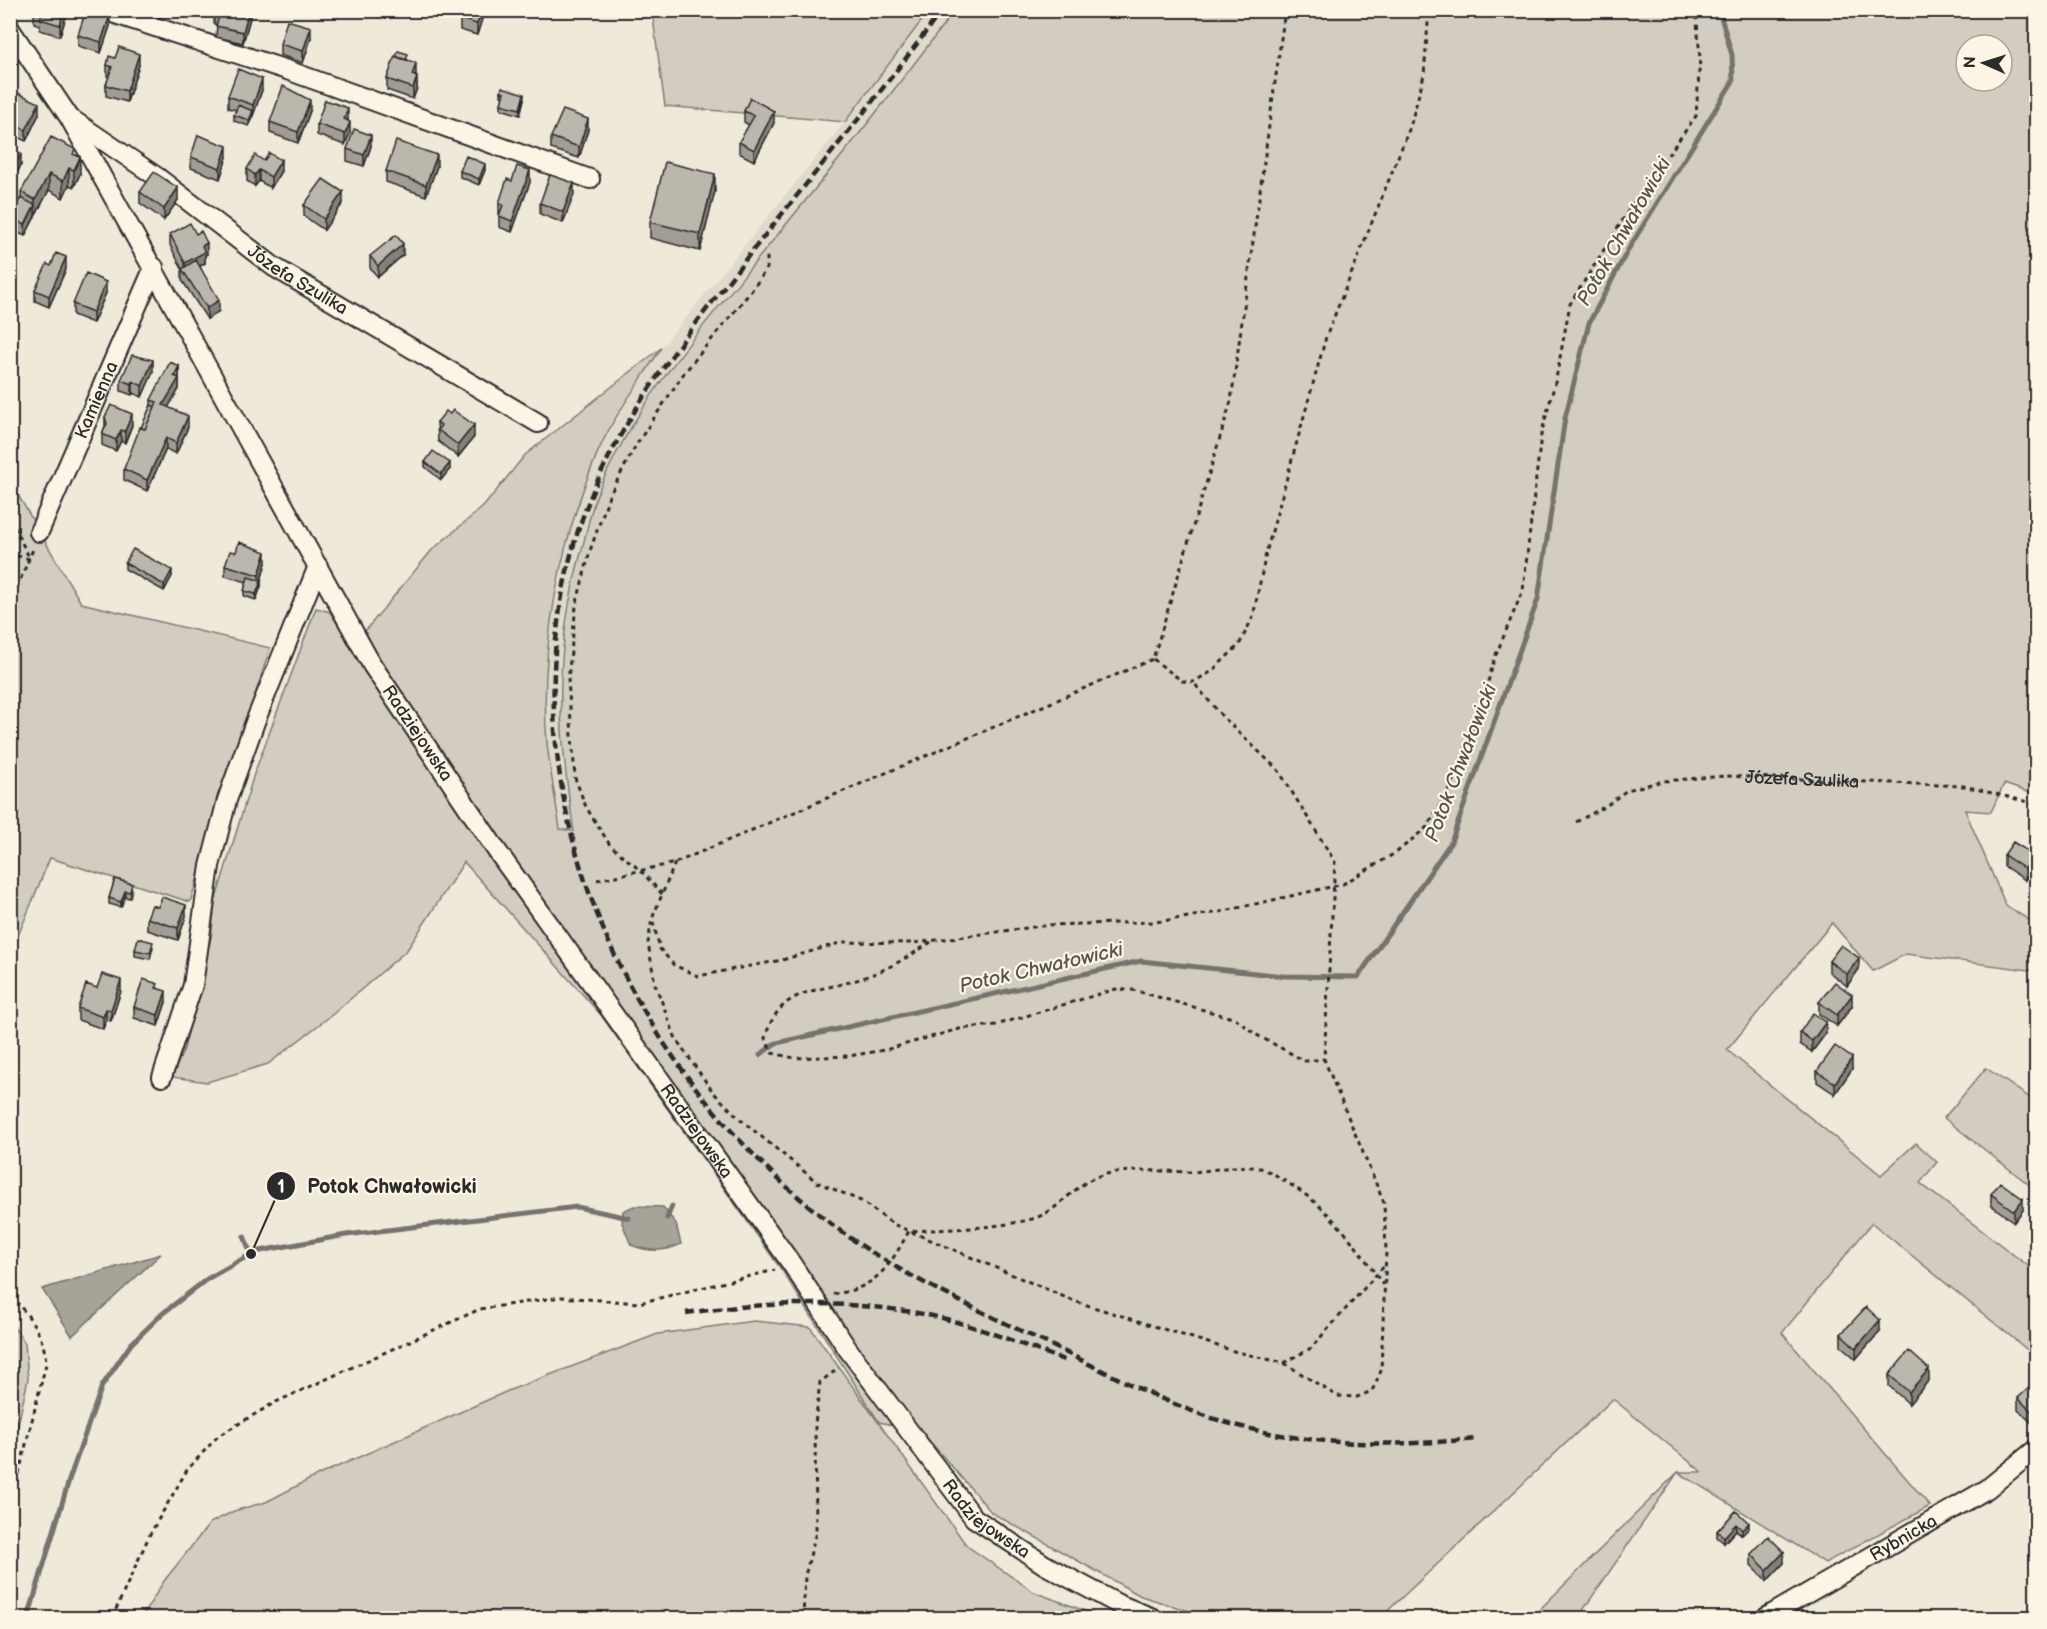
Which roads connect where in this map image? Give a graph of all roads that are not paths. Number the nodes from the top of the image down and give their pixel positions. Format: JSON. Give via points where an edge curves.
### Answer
{"nodes":[{"id":1,"x":103,"y":10,"type":"edge"},
{"id":2,"x":10,"y":29,"type":"edge"},
{"id":3,"x":69,"y":117,"type":"junction"},
{"id":4,"x":590,"y":179,"type":"dead end"},
{"id":5,"x":154,"y":267,"type":"junction"},
{"id":6,"x":538,"y":423,"type":"dead end"},
{"id":7,"x":39,"y":532,"type":"road end"},
{"id":8,"x":318,"y":566,"type":"junction"},
{"id":9,"x":162,"y":1077,"type":"dead end"},
{"id":10,"x":2037,"y":1449,"type":"edge"},
{"id":11,"x":1154,"y":1618,"type":"edge"},
{"id":12,"x":1766,"y":1618,"type":"edge"}],
"edges":[{"from":1,"to":4,"type":"street","via":[[287,70]]},
{"from":2,"to":3,"type":"street","name":"Józefa Szulika"},
{"from":3,"to":5,"type":"street","name":"Józefa Szulika"},
{"from":3,"to":6,"type":"street","name":"Józefa Szulika","via":[[157,177],[274,267]]},
{"from":5,"to":7,"type":"street","name":"Kamienna"},
{"from":5,"to":8,"type":"street","name":"Radziejowska"},
{"from":8,"to":9,"type":"street","via":[[227,800],[210,866],[193,985]]},
{"from":8,"to":11,"type":"street","name":"Radziejowska","via":[[372,666],[437,762],[854,1357],[975,1518],[1045,1565],[1118,1604]]},
{"from":10,"to":12,"type":"street","name":"Rybnicka","via":[[1987,1489]]}]}
